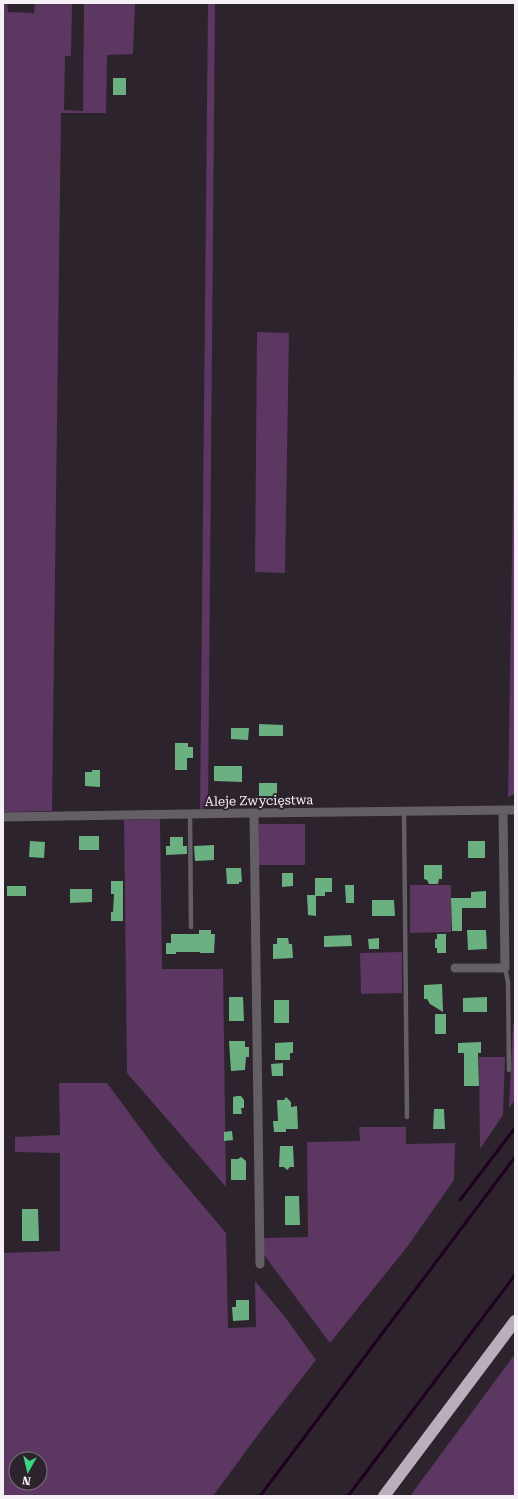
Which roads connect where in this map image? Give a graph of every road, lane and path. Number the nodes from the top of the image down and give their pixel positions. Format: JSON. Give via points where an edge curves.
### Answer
{"nodes":[{"id":1,"x":503,"y":810,"type":"junction"},
{"id":2,"x":515,"y":810,"type":"edge"},
{"id":3,"x":404,"y":811,"type":"junction"},
{"id":4,"x":254,"y":812,"type":"junction"},
{"id":5,"x":190,"y":814,"type":"junction"},
{"id":6,"x":3,"y":817,"type":"edge"},
{"id":7,"x":191,"y":927,"type":"dead end"},
{"id":8,"x":455,"y":968,"type":"dead end"},
{"id":9,"x":505,"y":968,"type":"junction"},
{"id":10,"x":509,"y":1070,"type":"dead end"},
{"id":11,"x":407,"y":1117,"type":"dead end"},
{"id":12,"x":260,"y":1264,"type":"dead end"},
{"id":13,"x":515,"y":1321,"type":"edge"},
{"id":14,"x":384,"y":1496,"type":"edge"}],
"edges":[{"from":1,"to":2,"type":"street","name":"Aleje Zwycięstwa"},
{"from":1,"to":3,"type":"street","name":"Aleje Zwycięstwa"},
{"from":1,"to":9,"type":"street"},
{"from":3,"to":4,"type":"street","name":"Aleje Zwycięstwa"},
{"from":3,"to":11,"type":"lane"},
{"from":4,"to":5,"type":"street","name":"Aleje Zwycięstwa"},
{"from":4,"to":12,"type":"street"},
{"from":5,"to":6,"type":"street","name":"Aleje Zwycięstwa"},
{"from":5,"to":7,"type":"lane"},
{"from":8,"to":9,"type":"street"},
{"from":9,"to":10,"type":"lane","via":[[508,982]]},
{"from":13,"to":14,"type":"highway"}]}
